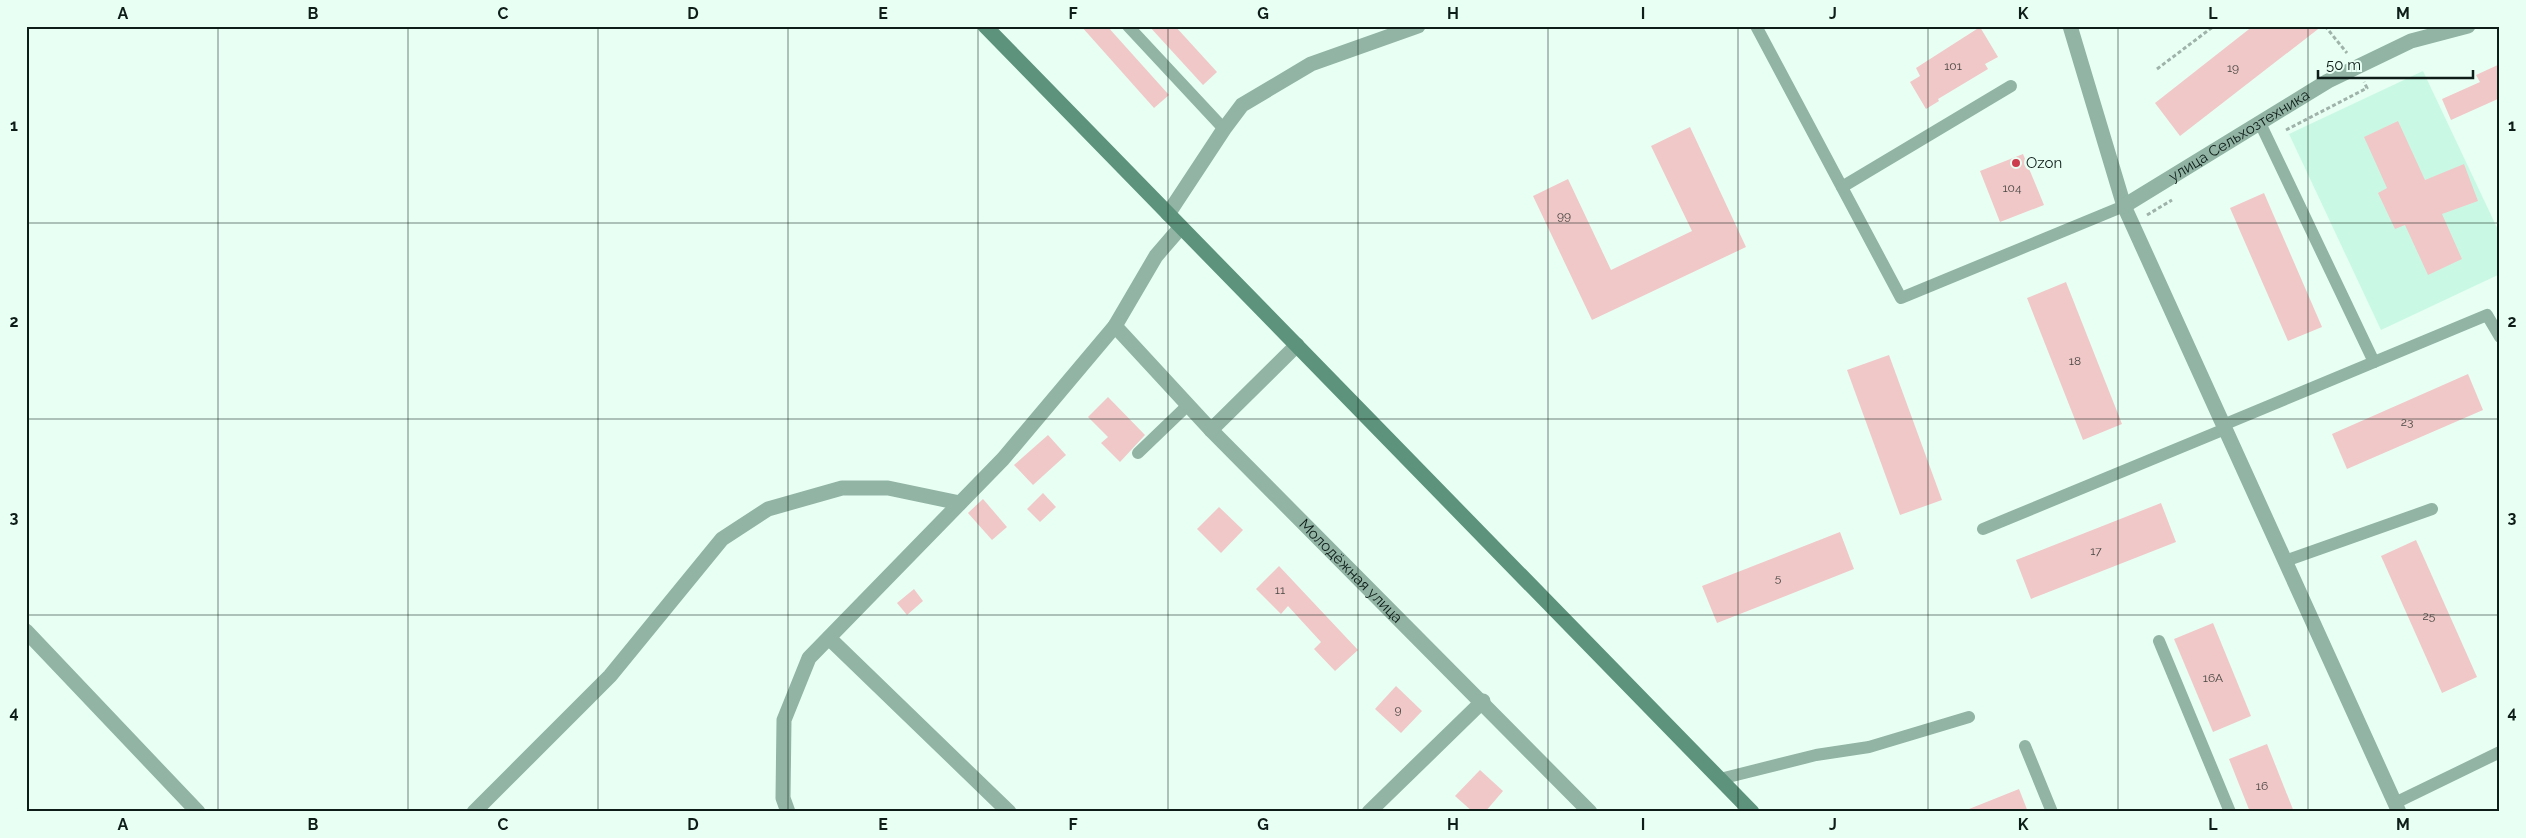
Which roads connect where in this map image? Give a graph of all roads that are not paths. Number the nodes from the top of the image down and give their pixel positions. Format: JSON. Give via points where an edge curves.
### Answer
{"nodes":[{"id":1,"x":985,"y":26,"type":"edge"},
{"id":2,"x":1128,"y":26,"type":"edge"},
{"id":3,"x":1418,"y":26,"type":"edge"},
{"id":4,"x":1756,"y":26,"type":"edge"},
{"id":5,"x":2070,"y":26,"type":"edge"},
{"id":6,"x":2468,"y":26,"type":"edge"},
{"id":7,"x":2012,"y":86,"type":"dead end"},
{"id":8,"x":2260,"y":123,"type":"junction"},
{"id":9,"x":1224,"y":129,"type":"junction"},
{"id":10,"x":1842,"y":187,"type":"junction"},
{"id":11,"x":2124,"y":206,"type":"junction"},
{"id":12,"x":1168,"y":214,"type":"junction"},
{"id":13,"x":1181,"y":227,"type":"junction"},
{"id":14,"x":1116,"y":326,"type":"junction"},
{"id":15,"x":2500,"y":337,"type":"edge"},
{"id":16,"x":1297,"y":346,"type":"junction"},
{"id":17,"x":2374,"y":362,"type":"junction"},
{"id":18,"x":1188,"y":405,"type":"junction"},
{"id":19,"x":2224,"y":427,"type":"junction"},
{"id":20,"x":1211,"y":430,"type":"junction"},
{"id":21,"x":1138,"y":453,"type":"dead end"},
{"id":22,"x":960,"y":503,"type":"junction"},
{"id":23,"x":2432,"y":509,"type":"dead end"},
{"id":24,"x":1982,"y":529,"type":"dead end"},
{"id":25,"x":2285,"y":561,"type":"junction"},
{"id":26,"x":26,"y":631,"type":"edge"},
{"id":27,"x":829,"y":638,"type":"junction"},
{"id":28,"x":2159,"y":641,"type":"dead end"},
{"id":29,"x":1483,"y":701,"type":"junction"},
{"id":30,"x":1969,"y":717,"type":"dead end"},
{"id":31,"x":2025,"y":746,"type":"dead end"},
{"id":32,"x":2500,"y":752,"type":"edge"},
{"id":33,"x":1720,"y":778,"type":"junction"},
{"id":34,"x":2397,"y":807,"type":"edge"},
{"id":35,"x":198,"y":812,"type":"edge"},
{"id":36,"x":474,"y":812,"type":"edge"},
{"id":37,"x":788,"y":812,"type":"edge"},
{"id":38,"x":1009,"y":812,"type":"edge"},
{"id":39,"x":1369,"y":812,"type":"edge"},
{"id":40,"x":1590,"y":812,"type":"edge"},
{"id":41,"x":1752,"y":812,"type":"edge"},
{"id":42,"x":2052,"y":812,"type":"edge"},
{"id":43,"x":2230,"y":812,"type":"edge"}],
"edges":[{"from":1,"to":12,"type":"street"},
{"from":2,"to":9,"type":"lane"},
{"from":3,"to":9,"type":"street","via":[[1311,64],[1242,105]]},
{"from":4,"to":10,"type":"lane"},
{"from":5,"to":11,"type":"street"},
{"from":6,"to":8,"type":"street","name":"улица Сельхозтехника","via":[[2410,41],[2328,81]]},
{"from":7,"to":10,"type":"lane"},
{"from":8,"to":11,"type":"street","name":"улица Сельхозтехника"},
{"from":8,"to":17,"type":"lane"},
{"from":9,"to":12,"type":"street"},
{"from":10,"to":11,"type":"lane","via":[[1901,298]]},
{"from":11,"to":19,"type":"street"},
{"from":12,"to":13,"type":"street"},
{"from":13,"to":14,"type":"street","via":[[1156,256]]},
{"from":13,"to":16,"type":"street"},
{"from":14,"to":18,"type":"street","name":"Молодёжная улица"},
{"from":14,"to":22,"type":"street","via":[[1003,459]]},
{"from":15,"to":17,"type":"lane","via":[[2487,315]]},
{"from":16,"to":20,"type":"street"},
{"from":16,"to":33,"type":"street"},
{"from":17,"to":19,"type":"lane"},
{"from":18,"to":20,"type":"street","name":"Молодёжная улица"},
{"from":18,"to":21,"type":"lane"},
{"from":19,"to":24,"type":"lane"},
{"from":19,"to":25,"type":"street"},
{"from":20,"to":29,"type":"street","name":"Молодёжная улица"},
{"from":22,"to":27,"type":"street"},
{"from":22,"to":36,"type":"street","via":[[888,488],[842,488],[768,509],[722,539],[610,676]]},
{"from":23,"to":25,"type":"lane"},
{"from":25,"to":34,"type":"street"},
{"from":26,"to":35,"type":"street"},
{"from":27,"to":37,"type":"street","via":[[810,658],[784,720],[783,798]]},
{"from":27,"to":38,"type":"street"},
{"from":28,"to":43,"type":"lane"},
{"from":29,"to":39,"type":"street"},
{"from":29,"to":40,"type":"street","name":"Молодёжная улица"},
{"from":30,"to":33,"type":"lane","via":[[1869,747],[1816,755]]},
{"from":31,"to":42,"type":"lane"},
{"from":32,"to":34,"type":"lane"},
{"from":33,"to":41,"type":"street"}]}
